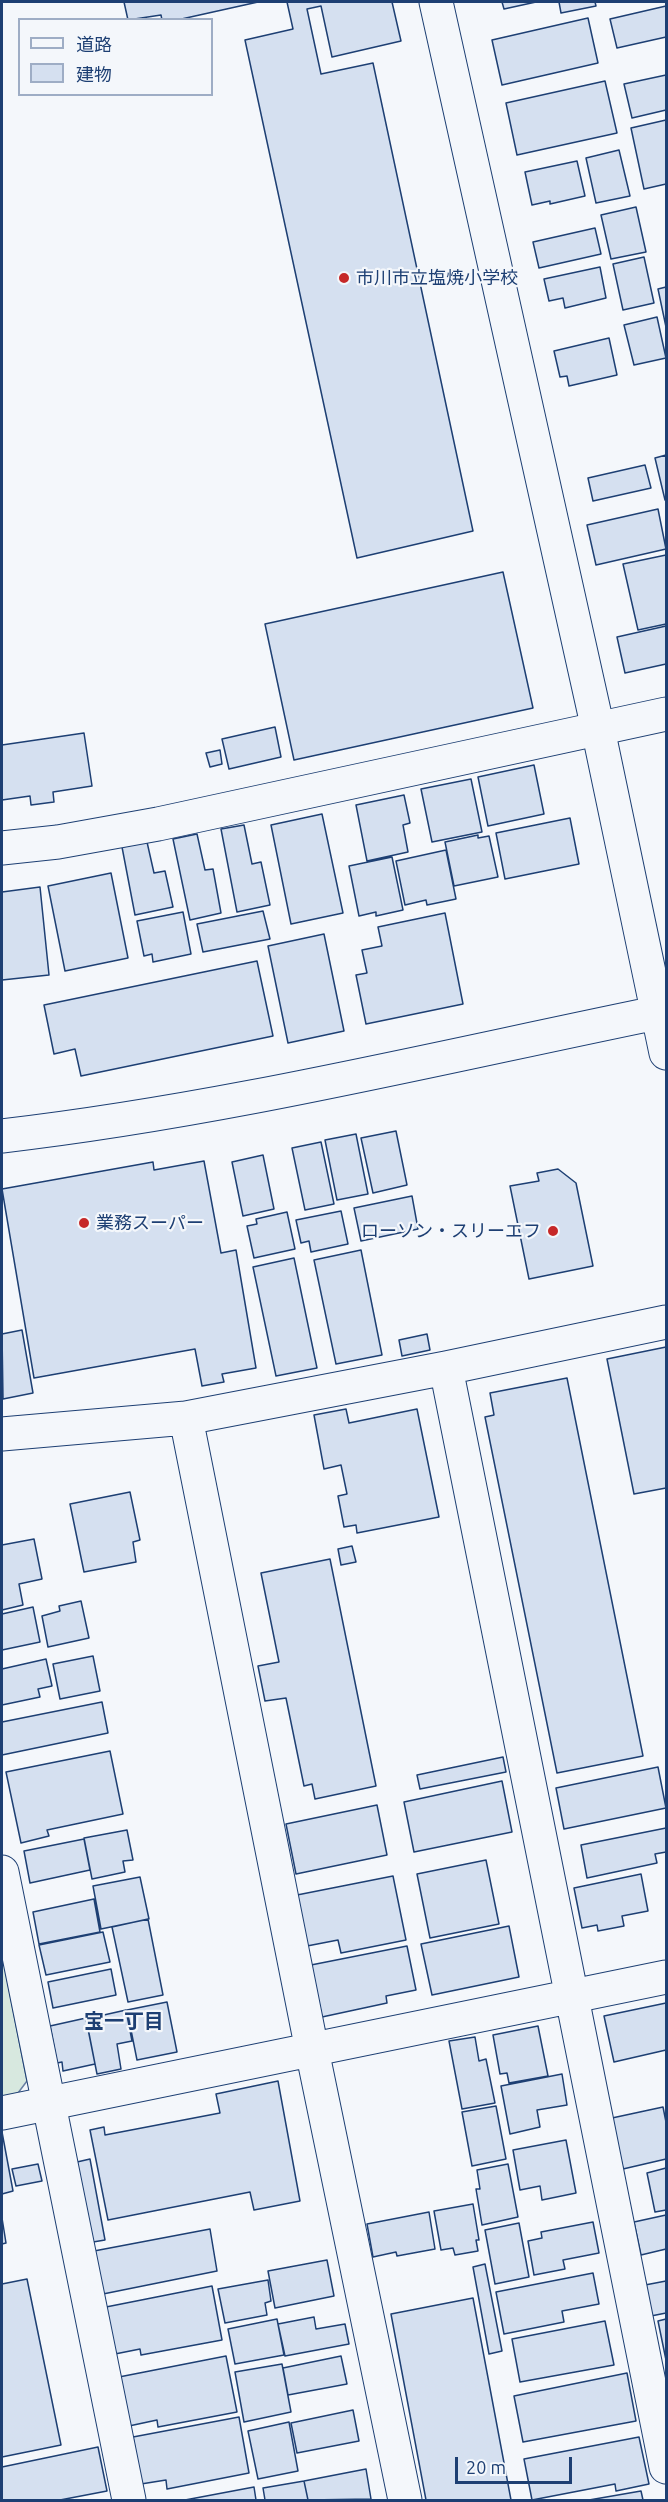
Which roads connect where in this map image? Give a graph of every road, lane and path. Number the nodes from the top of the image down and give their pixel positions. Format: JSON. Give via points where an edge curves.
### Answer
{"nodes":[{"id":1,"x":436,"y":2,"type":"edge"},
{"id":2,"x":666,"y":714,"type":"edge"},
{"id":3,"x":598,"y":729,"type":"junction"},
{"id":4,"x":2,"y":848,"type":"edge"},
{"id":5,"x":662,"y":1012,"type":"edge"},
{"id":6,"x":666,"y":1053,"type":"edge"},
{"id":7,"x":2,"y":1136,"type":"edge"},
{"id":8,"x":666,"y":1322,"type":"edge"},
{"id":9,"x":446,"y":1368,"type":"junction"},
{"id":10,"x":186,"y":1418,"type":"junction"},
{"id":11,"x":2,"y":1434,"type":"edge"},
{"id":12,"x":2,"y":1872,"type":"edge"},
{"id":13,"x":666,"y":1977,"type":"edge"},
{"id":14,"x":573,"y":1997,"type":"junction"},
{"id":15,"x":312,"y":2050,"type":"junction"},
{"id":16,"x":49,"y":2103,"type":"junction"},
{"id":17,"x":2,"y":2113,"type":"edge"},
{"id":18,"x":666,"y":2467,"type":"edge"},
{"id":19,"x":129,"y":2500,"type":"edge"},
{"id":20,"x":405,"y":2500,"type":"edge"}],
"edges":[{"from":1,"to":3,"type":"street"},
{"from":2,"to":3,"type":"street"},
{"from":3,"to":4,"type":"street","via":[[158,825]]},
{"from":3,"to":5,"type":"street"},
{"from":5,"to":6,"type":"street"},
{"from":5,"to":7,"type":"street","via":[[292,1091],[157,1115]]},
{"from":8,"to":9,"type":"street"},
{"from":9,"to":10,"type":"street"},
{"from":9,"to":14,"type":"street"},
{"from":10,"to":11,"type":"street"},
{"from":10,"to":15,"type":"street"},
{"from":12,"to":16,"type":"street"},
{"from":13,"to":14,"type":"street"},
{"from":14,"to":15,"type":"street"},
{"from":14,"to":18,"type":"street"},
{"from":15,"to":16,"type":"street"},
{"from":15,"to":20,"type":"street"},
{"from":16,"to":17,"type":"street"},
{"from":16,"to":19,"type":"street"}]}
